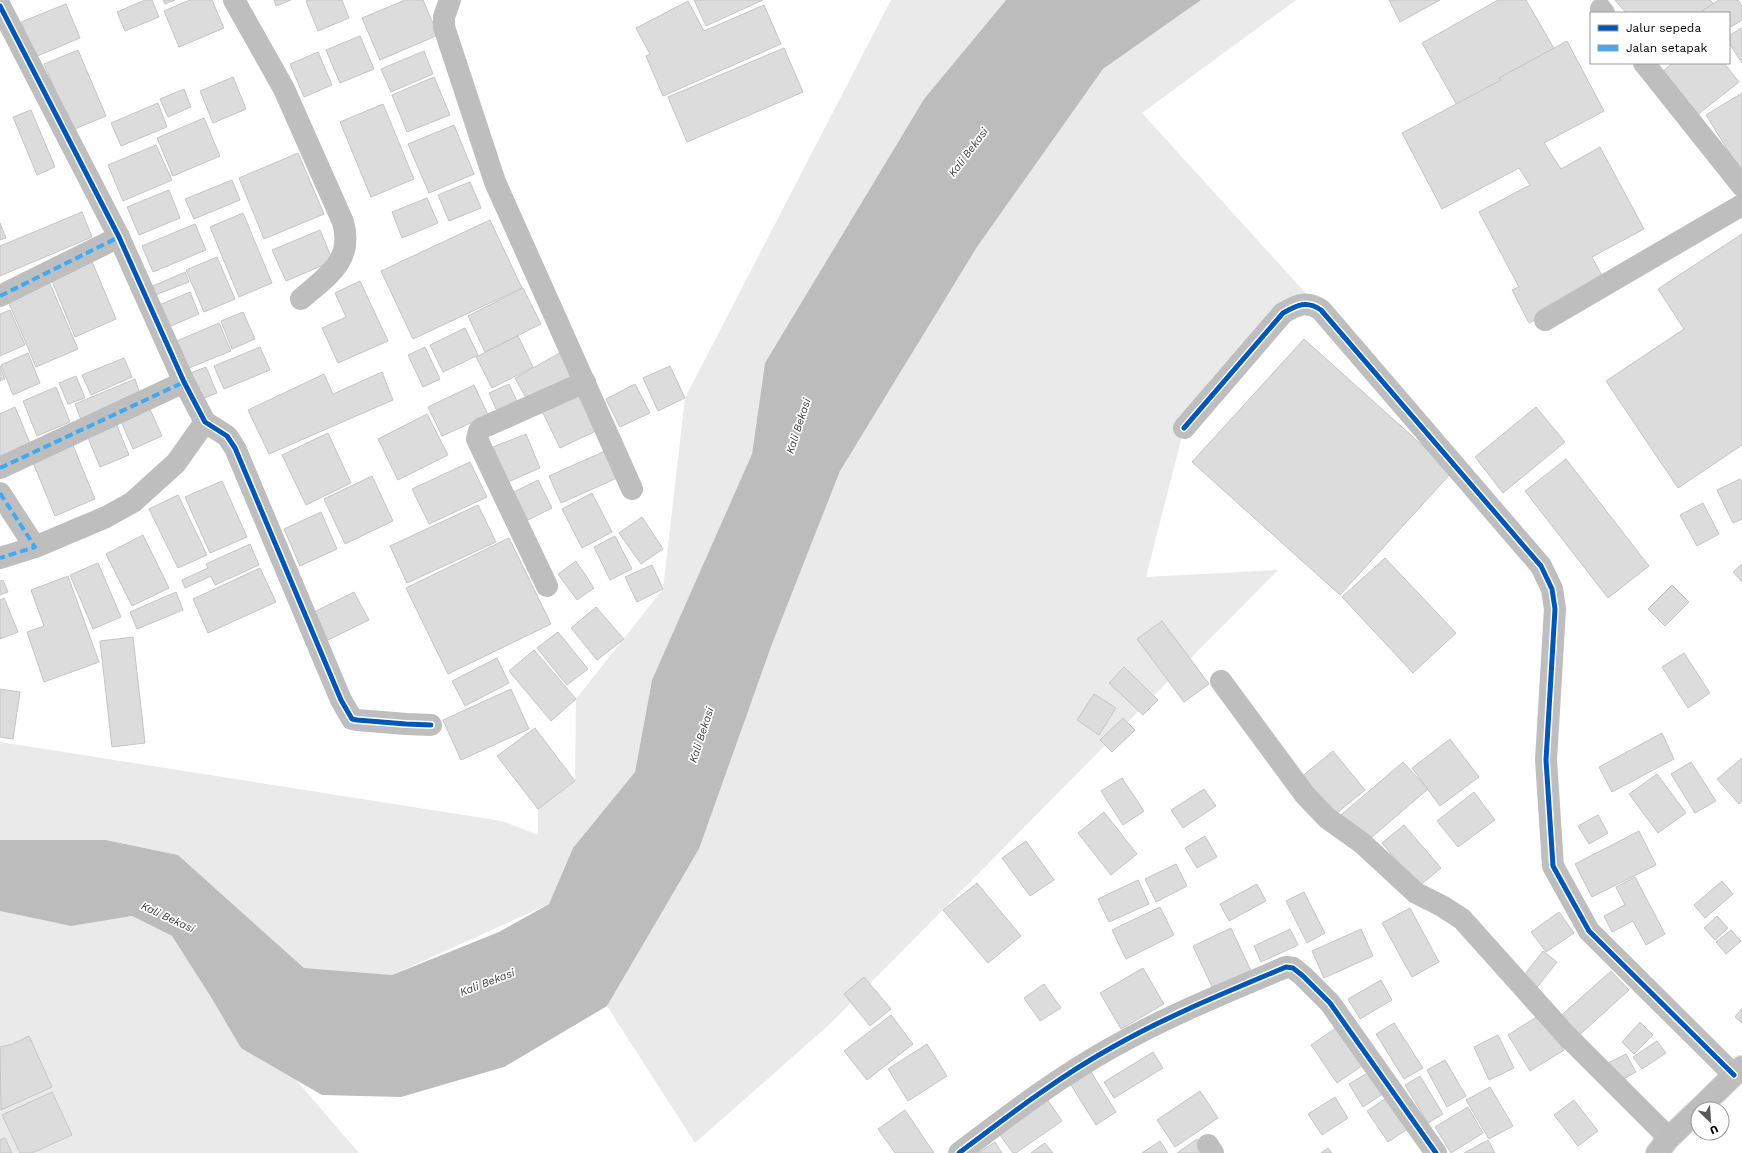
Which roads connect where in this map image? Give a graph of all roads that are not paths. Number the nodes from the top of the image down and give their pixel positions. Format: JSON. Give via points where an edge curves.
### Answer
{"nodes":[{"id":1,"x":234,"y":0,"type":"edge"},
{"id":2,"x":450,"y":0,"type":"edge"},
{"id":3,"x":0,"y":6,"type":"edge"},
{"id":4,"x":1645,"y":64,"type":"edge"},
{"id":5,"x":1742,"y":186,"type":"edge"},
{"id":6,"x":1742,"y":205,"type":"edge"},
{"id":7,"x":120,"y":236,"type":"junction"},
{"id":8,"x":0,"y":296,"type":"edge"},
{"id":9,"x":301,"y":299,"type":"dead end"},
{"id":10,"x":1545,"y":320,"type":"dead end"},
{"id":11,"x":184,"y":382,"type":"junction"},
{"id":12,"x":585,"y":382,"type":"junction"},
{"id":13,"x":205,"y":422,"type":"junction"},
{"id":14,"x":1184,"y":428,"type":"dead end"},
{"id":15,"x":0,"y":468,"type":"edge"},
{"id":16,"x":632,"y":489,"type":"dead end"},
{"id":17,"x":0,"y":492,"type":"edge"},
{"id":18,"x":35,"y":547,"type":"junction"},
{"id":19,"x":0,"y":558,"type":"edge"},
{"id":20,"x":547,"y":586,"type":"dead end"},
{"id":21,"x":1221,"y":681,"type":"dead end"},
{"id":22,"x":431,"y":724,"type":"dead end"},
{"id":23,"x":1738,"y":1071,"type":"edge"},
{"id":24,"x":1708,"y":1101,"type":"edge"},
{"id":25,"x":1690,"y":1119,"type":"edge"},
{"id":26,"x":1663,"y":1146,"type":"edge"},
{"id":27,"x":959,"y":1153,"type":"edge"},
{"id":28,"x":1436,"y":1153,"type":"edge"}],
"edges":[{"from":1,"to":9,"type":"street","via":[[284,89],[347,235],[341,261]]},
{"from":2,"to":12,"type":"street","via":[[444,17],[444,27],[495,182]]},
{"from":3,"to":7,"type":"street"},
{"from":4,"to":5,"type":"street"},
{"from":6,"to":10,"type":"street"},
{"from":7,"to":8,"type":"street"},
{"from":7,"to":11,"type":"street"},
{"from":11,"to":13,"type":"street"},
{"from":11,"to":15,"type":"street"},
{"from":12,"to":16,"type":"street"},
{"from":12,"to":20,"type":"street","via":[[482,428],[477,439]]},
{"from":13,"to":18,"type":"street","via":[[176,463],[133,502],[106,518]]},
{"from":13,"to":22,"type":"street","via":[[227,436],[235,448],[349,716],[357,720]]},
{"from":14,"to":23,"type":"street","via":[[1283,313],[1305,303],[1321,310],[1541,566],[1552,589],[1555,609],[1546,760],[1553,866],[1589,931]]},
{"from":17,"to":18,"type":"street"},
{"from":18,"to":19,"type":"street"},
{"from":21,"to":26,"type":"street","via":[[1311,801],[1327,818],[1362,843],[1416,893],[1462,919]]},
{"from":23,"to":24,"type":"main road"},
{"from":25,"to":26,"type":"main road"},
{"from":27,"to":28,"type":"street","via":[[1021,1106],[1110,1048],[1198,1003],[1286,967],[1293,968],[1303,976],[1330,1003]]}]}
